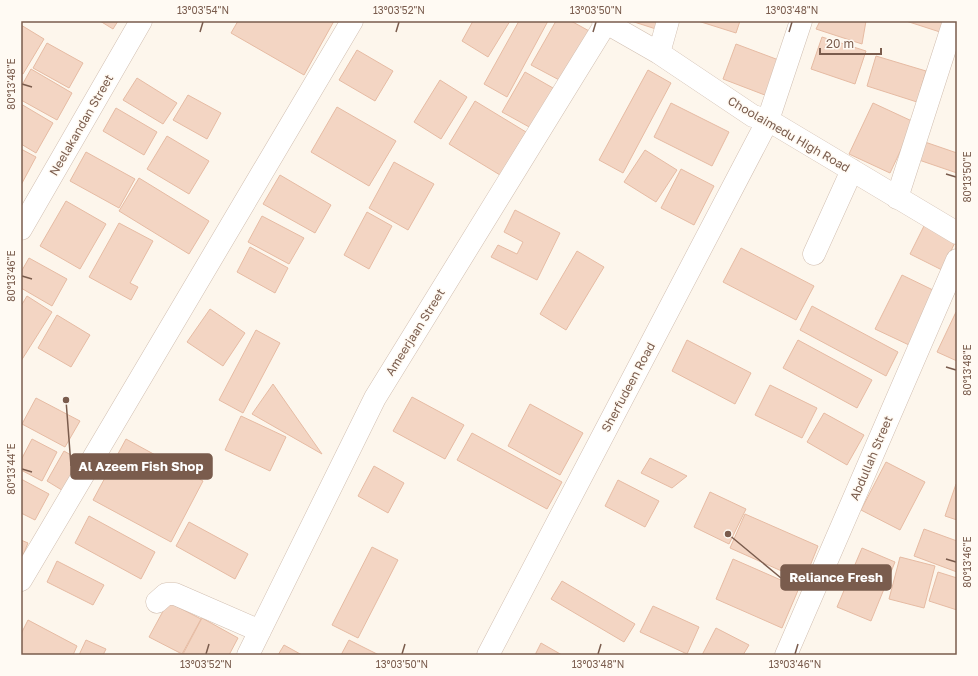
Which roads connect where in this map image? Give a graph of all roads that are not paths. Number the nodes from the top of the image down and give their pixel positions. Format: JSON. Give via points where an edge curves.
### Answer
{"nodes":[{"id":1,"x":141,"y":21,"type":"edge"},
{"id":2,"x":352,"y":21,"type":"edge"},
{"id":3,"x":668,"y":21,"type":"edge"},
{"id":4,"x":801,"y":21,"type":"edge"},
{"id":5,"x":954,"y":21,"type":"edge"},
{"id":6,"x":605,"y":22,"type":"edge"},
{"id":7,"x":659,"y":53,"type":"junction"},
{"id":8,"x":768,"y":120,"type":"junction"},
{"id":9,"x":852,"y":170,"type":"junction"},
{"id":10,"x":897,"y":198,"type":"junction"},
{"id":11,"x":21,"y":229,"type":"edge"},
{"id":12,"x":957,"y":233,"type":"edge"},
{"id":13,"x":814,"y":254,"type":"dead end"},
{"id":14,"x":957,"y":260,"type":"edge"},
{"id":15,"x":21,"y":580,"type":"edge"},
{"id":16,"x":157,"y":602,"type":"dead end"},
{"id":17,"x":260,"y":631,"type":"junction"},
{"id":18,"x":248,"y":655,"type":"edge"},
{"id":19,"x":488,"y":655,"type":"edge"},
{"id":20,"x":786,"y":655,"type":"edge"}],
"edges":[{"from":1,"to":11,"type":"street","name":"Neelakandan Street"},
{"from":2,"to":15,"type":"street"},
{"from":3,"to":7,"type":"street"},
{"from":4,"to":8,"type":"street","name":"Sherfudeen Road"},
{"from":5,"to":10,"type":"street"},
{"from":6,"to":7,"type":"street","name":"Choolaimedu High Road"},
{"from":6,"to":17,"type":"street","name":"Ameerjaan Street","via":[[375,398]]},
{"from":7,"to":8,"type":"street","name":"Choolaimedu High Road","via":[[752,116]]},
{"from":8,"to":9,"type":"street","name":"Choolaimedu High Road"},
{"from":8,"to":19,"type":"street","name":"Sherfudeen Road"},
{"from":9,"to":10,"type":"street","name":"Choolaimedu High Road"},
{"from":9,"to":13,"type":"street"},
{"from":10,"to":12,"type":"street","name":"Choolaimedu High Road"},
{"from":14,"to":20,"type":"street","name":"Abdullah Street"},
{"from":16,"to":17,"type":"street","via":[[166,594],[175,594]]},
{"from":17,"to":18,"type":"street","name":"Ameerjaan Street"}]}
